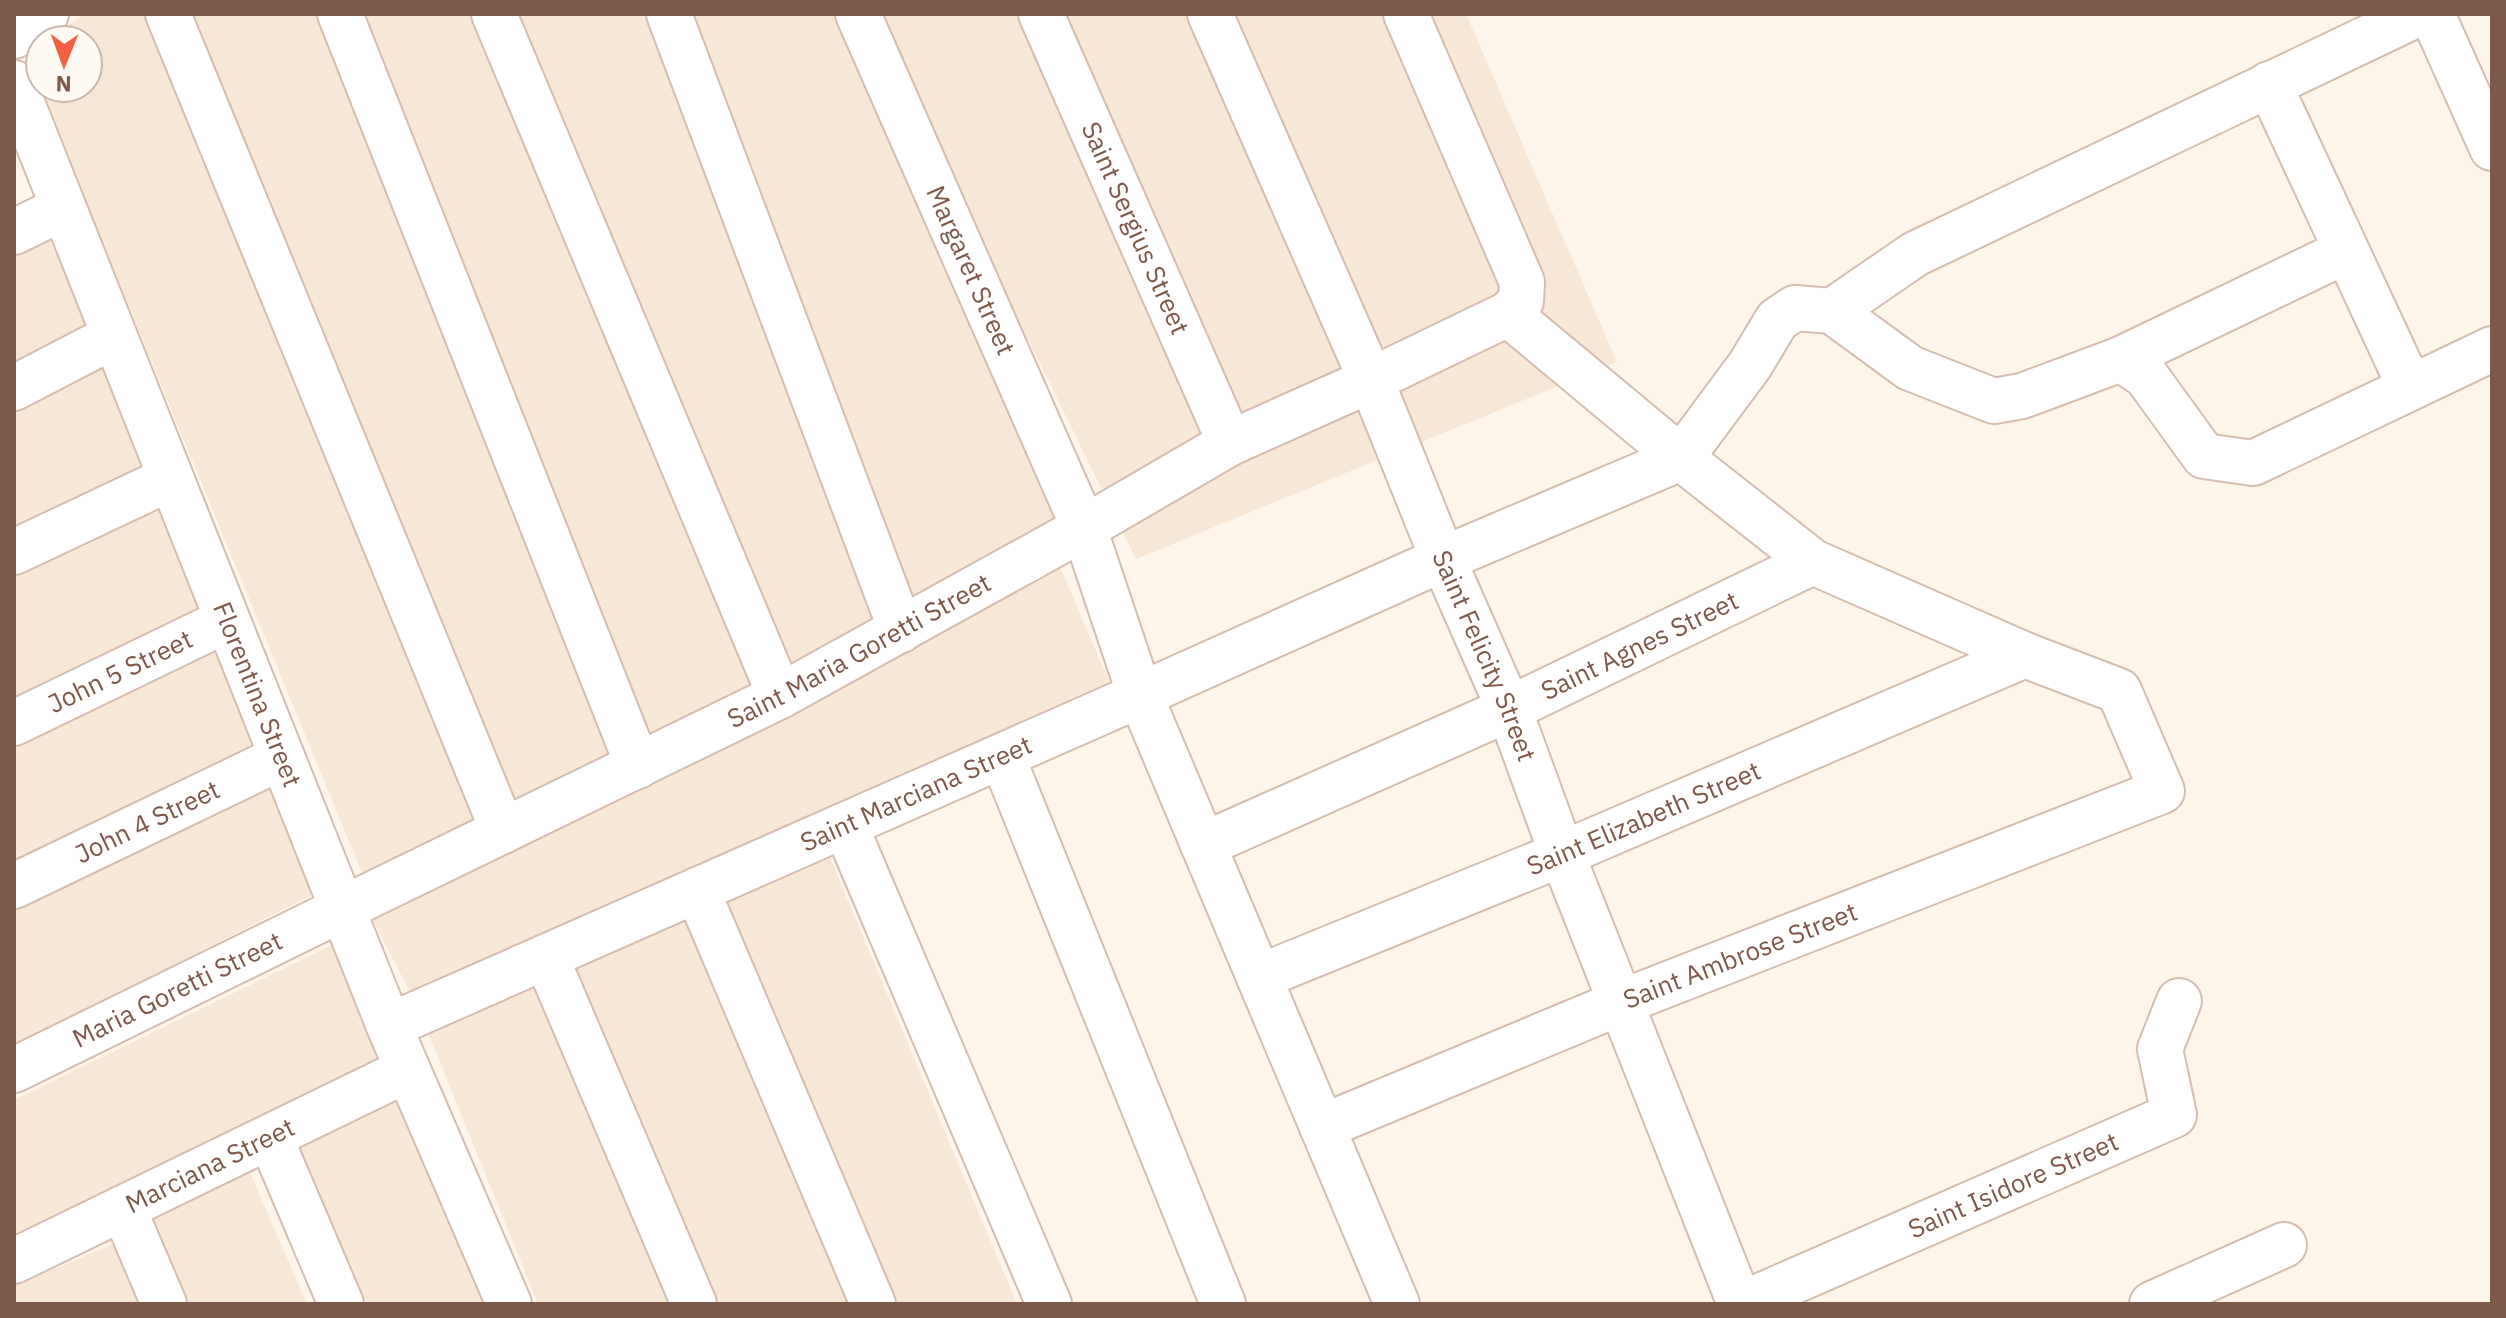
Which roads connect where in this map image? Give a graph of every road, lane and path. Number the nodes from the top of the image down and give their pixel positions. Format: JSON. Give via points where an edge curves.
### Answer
{"nodes":[{"id":1,"x":46,"y":14,"type":"edge"},
{"id":2,"x":168,"y":14,"type":"edge"},
{"id":3,"x":340,"y":14,"type":"edge"},
{"id":4,"x":494,"y":14,"type":"edge"},
{"id":5,"x":669,"y":14,"type":"edge"},
{"id":6,"x":858,"y":14,"type":"edge"},
{"id":7,"x":1041,"y":14,"type":"edge"},
{"id":8,"x":1210,"y":14,"type":"edge"},
{"id":9,"x":1406,"y":14,"type":"edge"},
{"id":10,"x":2418,"y":14,"type":"edge"},
{"id":11,"x":2432,"y":14,"type":"edge"},
{"id":12,"x":14,"y":36,"type":"edge"},
{"id":13,"x":14,"y":83,"type":"edge"},
{"id":14,"x":2269,"y":84,"type":"junction"},
{"id":15,"x":2492,"y":148,"type":"edge"},
{"id":16,"x":63,"y":208,"type":"junction"},
{"id":17,"x":14,"y":232,"type":"edge"},
{"id":18,"x":2346,"y":251,"type":"junction"},
{"id":19,"x":1832,"y":311,"type":"junction"},
{"id":20,"x":1508,"y":314,"type":"junction"},
{"id":21,"x":114,"y":336,"type":"junction"},
{"id":22,"x":2492,"y":349,"type":"edge"},
{"id":23,"x":2121,"y":359,"type":"junction"},
{"id":24,"x":1371,"y":380,"type":"junction"},
{"id":25,"x":2410,"y":387,"type":"junction"},
{"id":26,"x":14,"y":388,"type":"edge"},
{"id":27,"x":1230,"y":443,"type":"junction"},
{"id":28,"x":1681,"y":458,"type":"junction"},
{"id":29,"x":171,"y":478,"type":"junction"},
{"id":30,"x":1084,"y":528,"type":"junction"},
{"id":31,"x":14,"y":552,"type":"edge"},
{"id":32,"x":1443,"y":559,"type":"junction"},
{"id":33,"x":1813,"y":562,"type":"junction"},
{"id":34,"x":227,"y":620,"type":"junction"},
{"id":35,"x":901,"y":630,"type":"junction"},
{"id":36,"x":2025,"y":655,"type":"junction"},
{"id":37,"x":1140,"y":695,"type":"junction"},
{"id":38,"x":780,"y":696,"type":"junction"},
{"id":39,"x":1509,"y":709,"type":"junction"},
{"id":40,"x":14,"y":723,"type":"edge"},
{"id":41,"x":1002,"y":756,"type":"junction"},
{"id":42,"x":282,"y":757,"type":"junction"},
{"id":43,"x":638,"y":766,"type":"junction"},
{"id":44,"x":845,"y":825,"type":"junction"},
{"id":45,"x":503,"y":831,"type":"junction"},
{"id":46,"x":1203,"y":845,"type":"junction"},
{"id":47,"x":1562,"y":854,"type":"junction"},
{"id":48,"x":14,"y":886,"type":"edge"},
{"id":49,"x":697,"y":890,"type":"junction"},
{"id":50,"x":342,"y":909,"type":"junction"},
{"id":51,"x":546,"y":957,"type":"junction"},
{"id":52,"x":1259,"y":977,"type":"junction"},
{"id":53,"x":2179,"y":1001,"type":"dead end"},
{"id":54,"x":1622,"y":1002,"type":"junction"},
{"id":55,"x":389,"y":1026,"type":"junction"},
{"id":56,"x":14,"y":1070,"type":"edge"},
{"id":57,"x":407,"y":1070,"type":"junction"},
{"id":58,"x":1322,"y":1127,"type":"junction"},
{"id":59,"x":270,"y":1137,"type":"junction"},
{"id":60,"x":123,"y":1208,"type":"junction"},
{"id":61,"x":2284,"y":1245,"type":"dead end"},
{"id":62,"x":14,"y":1261,"type":"edge"},
{"id":63,"x":164,"y":1304,"type":"edge"},
{"id":64,"x":341,"y":1304,"type":"edge"},
{"id":65,"x":509,"y":1304,"type":"edge"},
{"id":66,"x":694,"y":1304,"type":"edge"},
{"id":67,"x":873,"y":1304,"type":"edge"},
{"id":68,"x":1049,"y":1304,"type":"edge"},
{"id":69,"x":1223,"y":1304,"type":"edge"},
{"id":70,"x":1397,"y":1304,"type":"edge"},
{"id":71,"x":1741,"y":1304,"type":"edge"},
{"id":72,"x":2152,"y":1304,"type":"edge"}],
"edges":[{"from":1,"to":12,"type":"street"},
{"from":2,"to":45,"type":"street"},
{"from":3,"to":43,"type":"street"},
{"from":4,"to":38,"type":"street"},
{"from":5,"to":35,"type":"street"},
{"from":6,"to":30,"type":"street","name":"Margaret Street"},
{"from":7,"to":27,"type":"street","name":"Saint Sergius Street"},
{"from":8,"to":24,"type":"street","name":"Saint Felicity Street"},
{"from":9,"to":20,"type":"street","via":[[1522,282],[1521,301]]},
{"from":10,"to":14,"type":"street"},
{"from":11,"to":15,"type":"street"},
{"from":13,"to":16,"type":"street","name":"Florentina Street"},
{"from":14,"to":18,"type":"street"},
{"from":14,"to":19,"type":"street","via":[[1915,254]]},
{"from":16,"to":17,"type":"street"},
{"from":16,"to":21,"type":"street","name":"Florentina Street"},
{"from":18,"to":23,"type":"street"},
{"from":18,"to":25,"type":"street"},
{"from":19,"to":23,"type":"street","via":[[1910,368],[1994,401],[2022,396]]},
{"from":19,"to":28,"type":"street","via":[[1795,308],[1777,320]]},
{"from":20,"to":24,"type":"street","name":"Saint Maria Goretti Street"},
{"from":20,"to":28,"type":"street"},
{"from":21,"to":26,"type":"street"},
{"from":21,"to":29,"type":"street","name":"Florentina Street"},
{"from":22,"to":25,"type":"street"},
{"from":23,"to":25,"type":"street","via":[[2146,376],[2204,456],[2231,462],[2253,463]]},
{"from":24,"to":27,"type":"street","name":"Saint Maria Goretti Street"},
{"from":24,"to":32,"type":"street","name":"Saint Felicity Street"},
{"from":27,"to":30,"type":"street","name":"Saint Maria Goretti Street"},
{"from":28,"to":32,"type":"street","name":"Saint Marciana Street"},
{"from":28,"to":33,"type":"street"},
{"from":29,"to":31,"type":"street"},
{"from":29,"to":34,"type":"street","name":"Florentina Street"},
{"from":30,"to":35,"type":"street","name":"Saint Maria Goretti Street"},
{"from":30,"to":37,"type":"street","name":"Margaret Street"},
{"from":32,"to":37,"type":"street","name":"Saint Marciana Street"},
{"from":32,"to":39,"type":"street","name":"Saint Felicity Street"},
{"from":33,"to":36,"type":"street"},
{"from":33,"to":39,"type":"street","name":"Saint Agnes Street"},
{"from":34,"to":40,"type":"street","name":"John 5 Street"},
{"from":34,"to":42,"type":"street","name":"Florentina Street"},
{"from":35,"to":38,"type":"street","name":"Saint Maria Goretti Street"},
{"from":36,"to":47,"type":"street","name":"Saint Elizabeth Street"},
{"from":36,"to":54,"type":"street","name":"Saint Ambrose Street","via":[[2119,691],[2162,791]]},
{"from":37,"to":41,"type":"street","name":"Saint Marciana Street"},
{"from":37,"to":46,"type":"street","name":"Margaret Street"},
{"from":38,"to":43,"type":"street","name":"Saint Maria Goretti Street"},
{"from":39,"to":46,"type":"street","name":"Saint Agnes Street"},
{"from":39,"to":47,"type":"street","name":"Saint Felicity Street"},
{"from":41,"to":44,"type":"street","name":"Saint Marciana Street"},
{"from":41,"to":69,"type":"street"},
{"from":42,"to":48,"type":"street","name":"John 4 Street"},
{"from":42,"to":50,"type":"street","name":"Florentina Street"},
{"from":43,"to":45,"type":"street","name":"Saint Maria Goretti Street"},
{"from":44,"to":49,"type":"street","name":"Saint Marciana Street"},
{"from":44,"to":68,"type":"street"},
{"from":45,"to":50,"type":"street","name":"Saint Maria Goretti Street"},
{"from":46,"to":52,"type":"street","name":"Margaret Street"},
{"from":47,"to":52,"type":"street","name":"Saint Elizabeth Street"},
{"from":47,"to":54,"type":"street","name":"Saint Felicity Street"},
{"from":49,"to":51,"type":"street","name":"Saint Marciana Street"},
{"from":49,"to":67,"type":"street"},
{"from":50,"to":55,"type":"street","name":"Florentina Street"},
{"from":50,"to":56,"type":"street","name":"Maria Goretti Street"},
{"from":51,"to":55,"type":"street","name":"Saint Marciana Street"},
{"from":51,"to":66,"type":"street"},
{"from":52,"to":58,"type":"street","name":"Margaret Street"},
{"from":53,"to":71,"type":"street","name":"Saint Isidore Street","via":[[2160,1049],[2174,1115]]},
{"from":54,"to":58,"type":"street","name":"Saint Ambrose Street"},
{"from":54,"to":71,"type":"street","name":"Saint Felicity Street"},
{"from":55,"to":57,"type":"street","name":"Florentina Street"},
{"from":57,"to":59,"type":"street","name":"Marciana Street"},
{"from":57,"to":65,"type":"street","name":"Florentina Street"},
{"from":58,"to":70,"type":"street","name":"Margaret Street"},
{"from":59,"to":60,"type":"street","name":"Marciana Street"},
{"from":59,"to":64,"type":"street"},
{"from":60,"to":62,"type":"street","name":"Marciana Street"},
{"from":60,"to":63,"type":"street"},
{"from":61,"to":72,"type":"street"}]}
